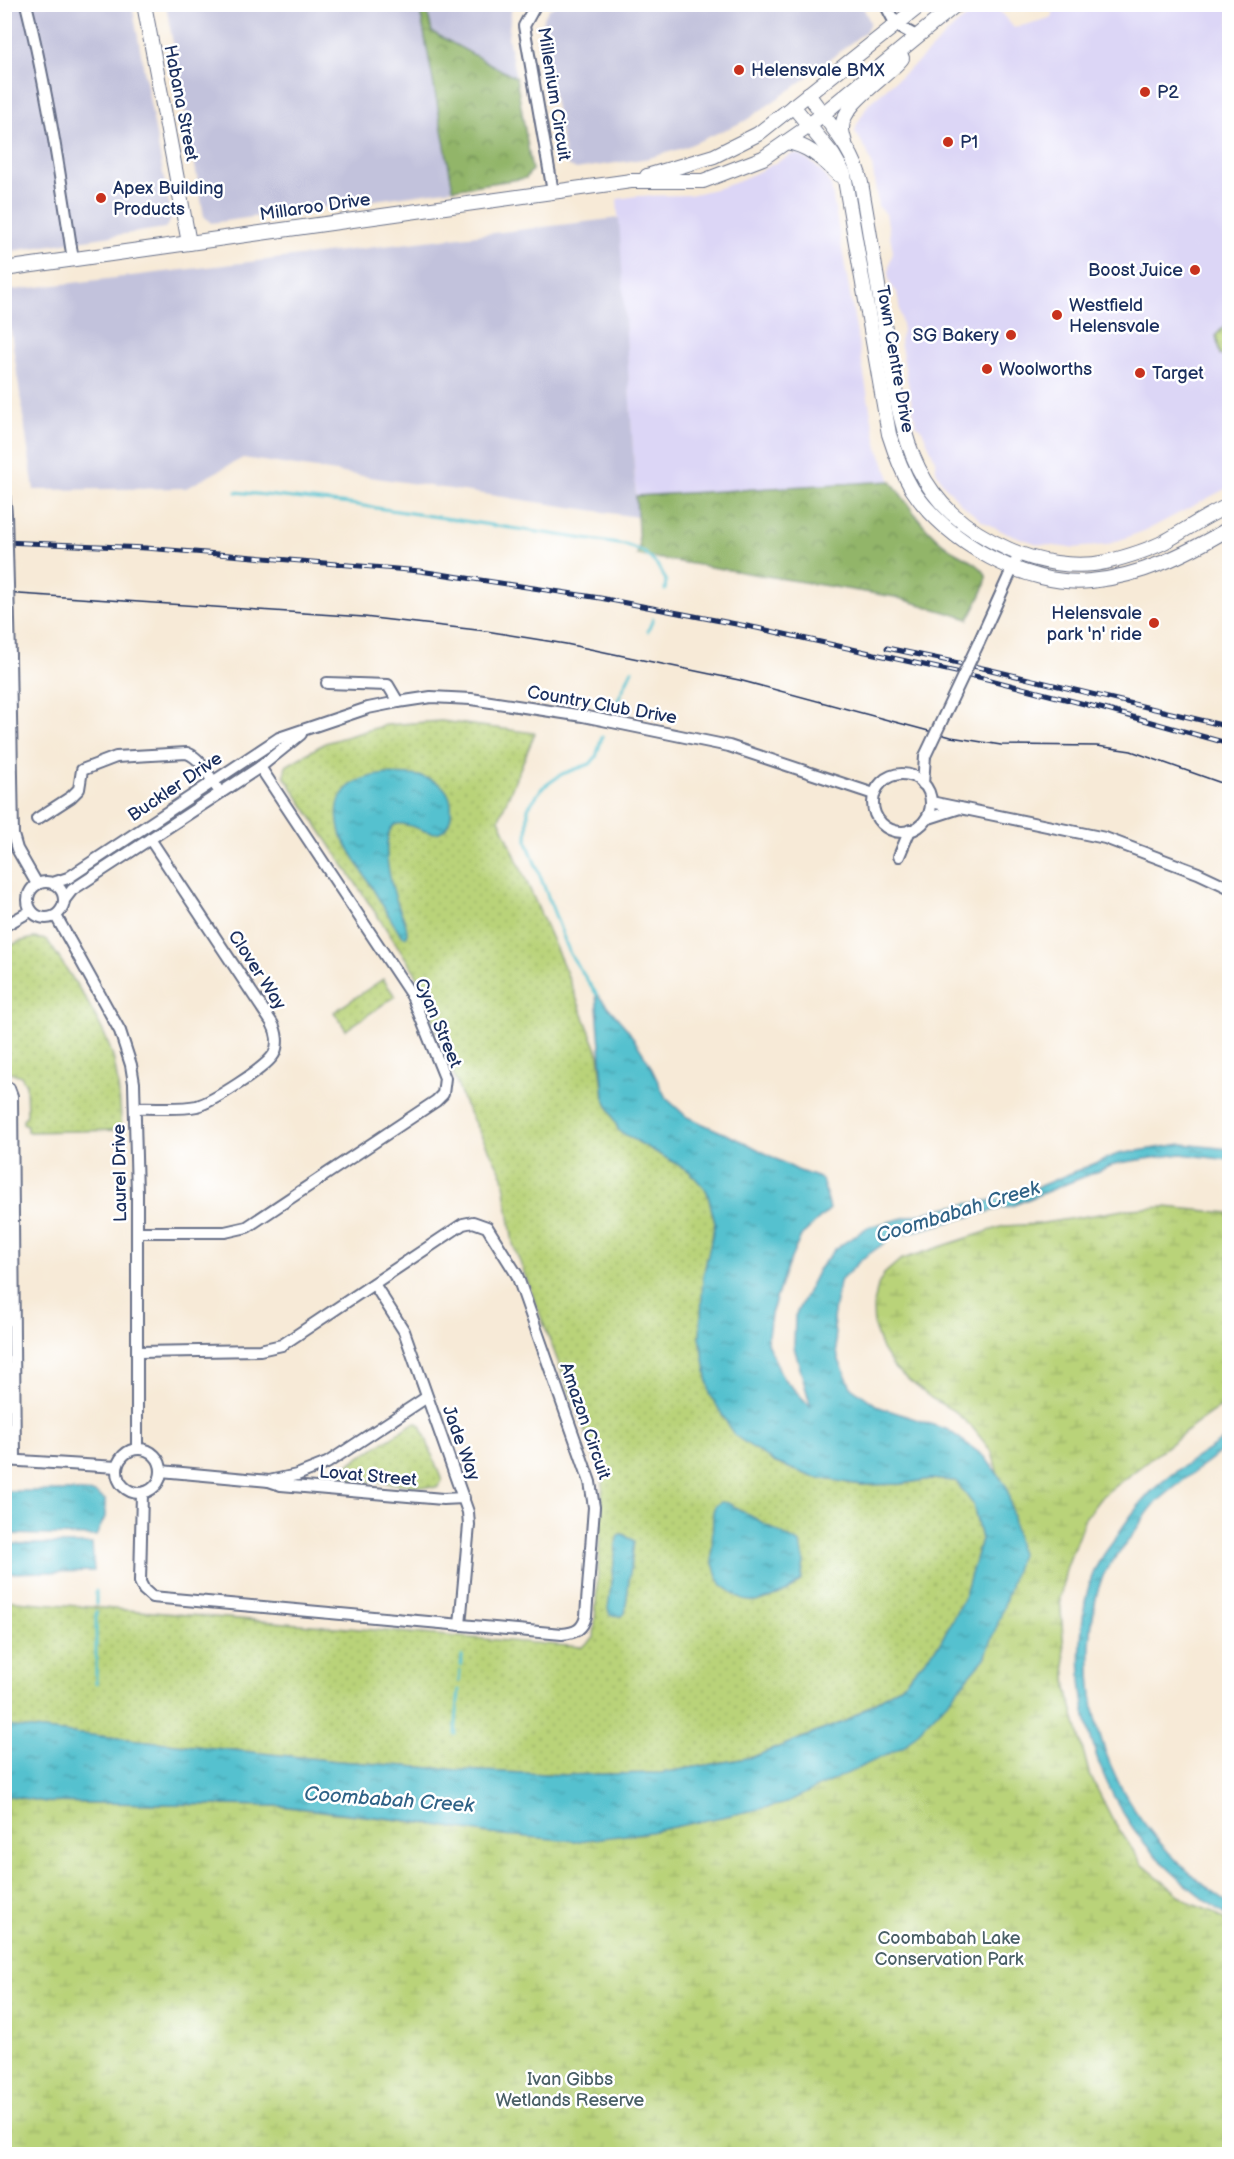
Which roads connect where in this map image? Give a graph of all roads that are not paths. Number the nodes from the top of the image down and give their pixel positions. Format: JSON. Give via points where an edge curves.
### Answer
{"nodes":[{"id":1,"x":26,"y":4,"type":"edge"},
{"id":2,"x":144,"y":4,"type":"edge"},
{"id":3,"x":536,"y":4,"type":"edge"},
{"id":4,"x":885,"y":4,"type":"edge"},
{"id":5,"x":922,"y":4,"type":"edge"},
{"id":6,"x":960,"y":4,"type":"edge"},
{"id":7,"x":896,"y":25,"type":"junction"},
{"id":8,"x":911,"y":40,"type":"junction"},
{"id":9,"x":808,"y":94,"type":"junction"},
{"id":10,"x":793,"y":106,"type":"junction"},
{"id":11,"x":822,"y":114,"type":"junction"},
{"id":12,"x":808,"y":126,"type":"junction"},
{"id":13,"x":786,"y":142,"type":"junction"},
{"id":14,"x":846,"y":146,"type":"junction"},
{"id":15,"x":845,"y":180,"type":"junction"},
{"id":16,"x":631,"y":181,"type":"junction"},
{"id":17,"x":554,"y":192,"type":"junction"},
{"id":18,"x":869,"y":234,"type":"junction"},
{"id":19,"x":189,"y":243,"type":"junction"},
{"id":20,"x":73,"y":260,"type":"junction"},
{"id":21,"x":4,"y":269,"type":"edge"},
{"id":22,"x":861,"y":276,"type":"junction"},
{"id":23,"x":4,"y":492,"type":"edge"},
{"id":24,"x":1230,"y":505,"type":"edge"},
{"id":25,"x":6,"y":514,"type":"edge"},
{"id":26,"x":1230,"y":528,"type":"edge"},
{"id":27,"x":1017,"y":561,"type":"junction"},
{"id":28,"x":327,"y":683,"type":"dead end"},
{"id":29,"x":398,"y":702,"type":"junction"},
{"id":30,"x":317,"y":725,"type":"junction"},
{"id":31,"x":925,"y":756,"type":"junction"},
{"id":32,"x":260,"y":767,"type":"junction"},
{"id":33,"x":911,"y":775,"type":"junction"},
{"id":34,"x":213,"y":782,"type":"junction"},
{"id":35,"x":923,"y":784,"type":"junction"},
{"id":36,"x":221,"y":793,"type":"junction"},
{"id":37,"x":874,"y":794,"type":"junction"},
{"id":38,"x":931,"y":802,"type":"junction"},
{"id":39,"x":963,"y":807,"type":"junction"},
{"id":40,"x":37,"y":819,"type":"dead end"},
{"id":41,"x":926,"y":819,"type":"junction"},
{"id":42,"x":910,"y":830,"type":"junction"},
{"id":43,"x":896,"y":831,"type":"junction"},
{"id":44,"x":150,"y":839,"type":"junction"},
{"id":45,"x":53,"y":883,"type":"junction"},
{"id":46,"x":37,"y":884,"type":"junction"},
{"id":47,"x":1230,"y":888,"type":"edge"},
{"id":48,"x":64,"y":900,"type":"junction"},
{"id":49,"x":31,"y":911,"type":"junction"},
{"id":50,"x":56,"y":916,"type":"junction"},
{"id":51,"x":4,"y":926,"type":"edge"},
{"id":52,"x":4,"y":1086,"type":"edge"},
{"id":53,"x":136,"y":1108,"type":"junction"},
{"id":54,"x":137,"y":1232,"type":"junction"},
{"id":55,"x":374,"y":1284,"type":"junction"},
{"id":56,"x":138,"y":1352,"type":"junction"},
{"id":57,"x":428,"y":1397,"type":"junction"},
{"id":58,"x":137,"y":1448,"type":"junction"},
{"id":59,"x":10,"y":1460,"type":"edge"},
{"id":60,"x":117,"y":1467,"type":"junction"},
{"id":61,"x":161,"y":1471,"type":"junction"},
{"id":62,"x":269,"y":1481,"type":"junction"},
{"id":63,"x":142,"y":1493,"type":"junction"},
{"id":64,"x":464,"y":1498,"type":"junction"},
{"id":65,"x":460,"y":1625,"type":"junction"}],
"edges":[{"from":1,"to":20,"type":"street"},
{"from":2,"to":19,"type":"street","name":"Habana Street"},
{"from":3,"to":17,"type":"street","name":"Millenium Circuit","via":[[524,26]]},
{"from":4,"to":7,"type":"street"},
{"from":5,"to":7,"type":"street","name":"Millaroo Drive"},
{"from":6,"to":8,"type":"street","name":"Millaroo Drive"},
{"from":7,"to":8,"type":"street"},
{"from":7,"to":9,"type":"street","name":"Millaroo Drive"},
{"from":8,"to":11,"type":"street","name":"Millaroo Drive"},
{"from":8,"to":14,"type":"street","via":[[900,61],[862,93],[849,110],[841,128]]},
{"from":9,"to":10,"type":"street","name":"Millaroo Drive"},
{"from":9,"to":11,"type":"street","name":"Town Centre Drive"},
{"from":10,"to":12,"type":"street","name":"Town Centre Drive"},
{"from":10,"to":16,"type":"street","name":"Millaroo Drive","via":[[758,134],[714,156]]},
{"from":11,"to":12,"type":"street","name":"Millaroo Drive"},
{"from":11,"to":14,"type":"street","name":"Town Centre Drive"},
{"from":12,"to":13,"type":"street","name":"Millaroo Drive"},
{"from":12,"to":15,"type":"street","name":"Town Centre Drive","via":[[841,166]]},
{"from":13,"to":15,"type":"street","via":[[813,151]]},
{"from":13,"to":16,"type":"street","name":"Millaroo Drive","via":[[763,158],[703,180]]},
{"from":14,"to":18,"type":"street","name":"Town Centre Drive","via":[[859,173]]},
{"from":15,"to":22,"type":"street","name":"Town Centre Drive"},
{"from":16,"to":17,"type":"street","name":"Millaroo Drive"},
{"from":17,"to":19,"type":"street","name":"Millaroo Drive"},
{"from":18,"to":22,"type":"street","via":[[862,243],[865,268]]},
{"from":18,"to":27,"type":"street","name":"Town Centre Drive","via":[[899,411],[911,454],[934,494],[954,515]]},
{"from":19,"to":20,"type":"street","name":"Millaroo Drive"},
{"from":20,"to":21,"type":"street","name":"Millaroo Drive"},
{"from":22,"to":27,"type":"street","name":"Town Centre Drive","via":[[885,416],[906,477],[924,505],[949,530],[977,549]]},
{"from":23,"to":25,"type":"street"},
{"from":24,"to":27,"type":"street","name":"Town Centre Drive","via":[[1164,542],[1114,560],[1073,564]]},
{"from":25,"to":46,"type":"street","bridge":true,"via":[[13,835]]},
{"from":26,"to":27,"type":"street","name":"Town Centre Drive","via":[[1163,564],[1111,578],[1050,580]]},
{"from":27,"to":31,"type":"street","bridge":true},
{"from":28,"to":29,"type":"street","via":[[388,685]]},
{"from":29,"to":30,"type":"street","name":"Buckler Drive"},
{"from":29,"to":37,"type":"street","name":"Country Club Drive","via":[[431,697],[471,699],[583,716],[729,746]]},
{"from":30,"to":32,"type":"street","name":"Buckler Drive"},
{"from":30,"to":34,"type":"street","name":"Buckler Drive","via":[[279,738]]},
{"from":31,"to":33,"type":"street"},
{"from":31,"to":35,"type":"street"},
{"from":32,"to":36,"type":"street","name":"Buckler Drive"},
{"from":32,"to":54,"type":"street","name":"Cyan Street","via":[[412,996],[443,1071],[445,1089],[436,1101],[247,1227],[225,1232]]},
{"from":33,"to":35,"type":"street"},
{"from":33,"to":37,"type":"street","via":[[893,775],[880,783]]},
{"from":34,"to":36,"type":"street"},
{"from":34,"to":40,"type":"street","via":[[200,762],[187,753],[116,757],[82,770],[79,789]]},
{"from":34,"to":45,"type":"street","name":"Buckler Drive","via":[[68,878]]},
{"from":35,"to":38,"type":"street"},
{"from":36,"to":44,"type":"street","name":"Buckler Drive"},
{"from":37,"to":43,"type":"street","via":[[876,817]]},
{"from":38,"to":39,"type":"street"},
{"from":38,"to":41,"type":"street"},
{"from":39,"to":41,"type":"street"},
{"from":39,"to":47,"type":"street","via":[[1104,838]]},
{"from":41,"to":42,"type":"street"},
{"from":42,"to":43,"type":"street"},
{"from":42,"to":43,"type":"street","via":[[899,856]]},
{"from":44,"to":48,"type":"street","name":"Buckler Drive","via":[[72,890]]},
{"from":44,"to":53,"type":"street","name":"Clover Way","via":[[272,1023],[277,1043],[266,1062],[212,1100],[194,1106]]},
{"from":45,"to":46,"type":"street"},
{"from":45,"to":48,"type":"street","via":[[61,889]]},
{"from":46,"to":49,"type":"street","via":[[29,893]]},
{"from":48,"to":50,"type":"street"},
{"from":49,"to":50,"type":"street","via":[[45,919]]},
{"from":49,"to":51,"type":"street"},
{"from":50,"to":53,"type":"street","name":"Laurel Drive","via":[[120,1031],[131,1065]]},
{"from":52,"to":59,"type":"street","via":[[12,1096]]},
{"from":53,"to":54,"type":"street","name":"Laurel Drive"},
{"from":54,"to":56,"type":"street","name":"Laurel Drive"},
{"from":55,"to":56,"type":"street","name":"Amazon Circuit","via":[[290,1341],[271,1349]]},
{"from":55,"to":57,"type":"street","name":"Jade Way","via":[[402,1325]]},
{"from":55,"to":65,"type":"street","name":"Amazon Circuit","via":[[463,1224],[473,1222],[487,1227],[517,1275],[590,1482],[594,1507],[592,1553],[586,1616],[578,1631],[562,1634]]},
{"from":56,"to":58,"type":"street","name":"Laurel Drive"},
{"from":57,"to":62,"type":"street","name":"Lovat Street","via":[[327,1463]]},
{"from":57,"to":64,"type":"street","name":"Jade Way"},
{"from":58,"to":60,"type":"street","via":[[126,1452]]},
{"from":58,"to":61,"type":"street","via":[[157,1457]]},
{"from":59,"to":60,"type":"street"},
{"from":60,"to":63,"type":"street","via":[[125,1488]]},
{"from":61,"to":62,"type":"street","name":"Lovat Street"},
{"from":61,"to":63,"type":"street","via":[[156,1486]]},
{"from":62,"to":64,"type":"street","name":"Lovat Street"},
{"from":63,"to":65,"type":"street","name":"Amazon Circuit","via":[[140,1582],[152,1597]]},
{"from":64,"to":65,"type":"street","name":"Jade Way","via":[[469,1525]]}]}
